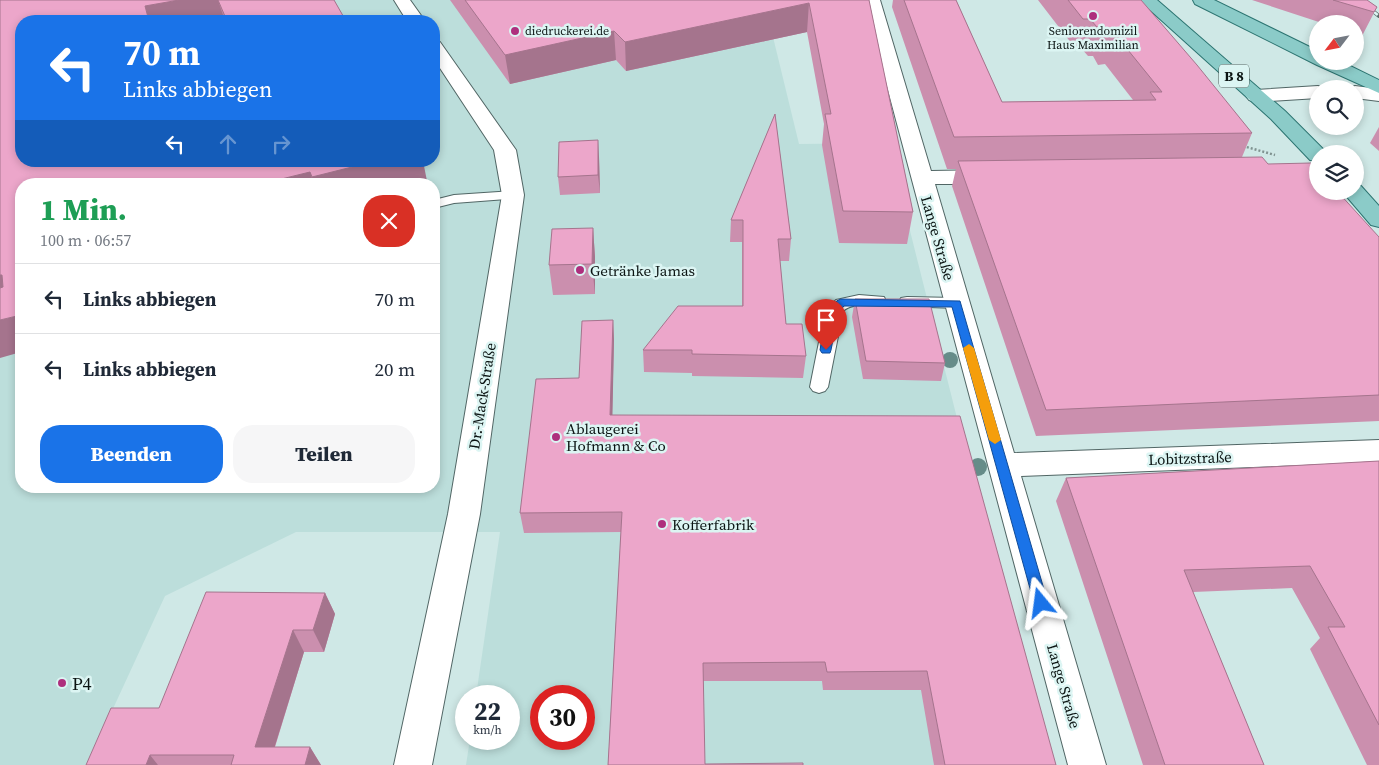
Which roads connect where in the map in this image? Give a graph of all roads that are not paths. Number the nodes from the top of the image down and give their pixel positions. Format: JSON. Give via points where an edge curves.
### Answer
{"nodes":[{"id":1,"x":402,"y":0,"type":"edge"},
{"id":2,"x":872,"y":0,"type":"edge"},
{"id":3,"x":1148,"y":0,"type":"edge"},
{"id":4,"x":1200,"y":0,"type":"edge"},
{"id":5,"x":412,"y":15,"type":"edge"},
{"id":6,"x":1309,"y":54,"type":"edge"},
{"id":7,"x":440,"y":55,"type":"edge"},
{"id":8,"x":1343,"y":70,"type":"edge"},
{"id":9,"x":1379,"y":87,"type":"edge"},
{"id":10,"x":1309,"y":93,"type":"edge"},
{"id":11,"x":1364,"y":94,"type":"edge"},
{"id":12,"x":1256,"y":96,"type":"junction"},
{"id":13,"x":1379,"y":96,"type":"edge"},
{"id":14,"x":1309,"y":159,"type":"edge"},
{"id":15,"x":1011,"y":177,"type":"edge"},
{"id":16,"x":921,"y":178,"type":"junction"},
{"id":17,"x":513,"y":195,"type":"junction"},
{"id":18,"x":1361,"y":200,"type":"edge"},
{"id":19,"x":440,"y":202,"type":"edge"},
{"id":20,"x":1379,"y":220,"type":"edge"},
{"id":21,"x":956,"y":303,"type":"junction"},
{"id":22,"x":819,"y":387,"type":"dead end"},
{"id":23,"x":1379,"y":451,"type":"edge"},
{"id":24,"x":1002,"y":465,"type":"junction"},
{"id":25,"x":414,"y":765,"type":"edge"},
{"id":26,"x":1087,"y":765,"type":"edge"}],
"edges":[{"from":1,"to":5,"type":"street"},
{"from":2,"to":16,"type":"street","name":"Lange Straße"},
{"from":3,"to":12,"type":"main road","number":"B 8"},
{"from":4,"to":6,"type":"main road"},
{"from":7,"to":17,"type":"street","name":"Dr.-Mack-Straße","via":[[505,150]]},
{"from":8,"to":9,"type":"main road"},
{"from":10,"to":12,"type":"street"},
{"from":11,"to":13,"type":"street"},
{"from":12,"to":14,"type":"main road","number":"B 8"},
{"from":15,"to":16,"type":"street"},
{"from":16,"to":21,"type":"street","name":"Lange Straße"},
{"from":17,"to":19,"type":"lane"},
{"from":17,"to":25,"type":"street","name":"Dr.-Mack-Straße","via":[[464,514]]},
{"from":18,"to":20,"type":"main road"},
{"from":21,"to":22,"type":"lane","via":[[841,302],[833,312]]},
{"from":21,"to":24,"type":"street","name":"Lange Straße"},
{"from":23,"to":24,"type":"street","name":"Lobitzstraße"},
{"from":24,"to":26,"type":"street","name":"Lange Straße"}]}
